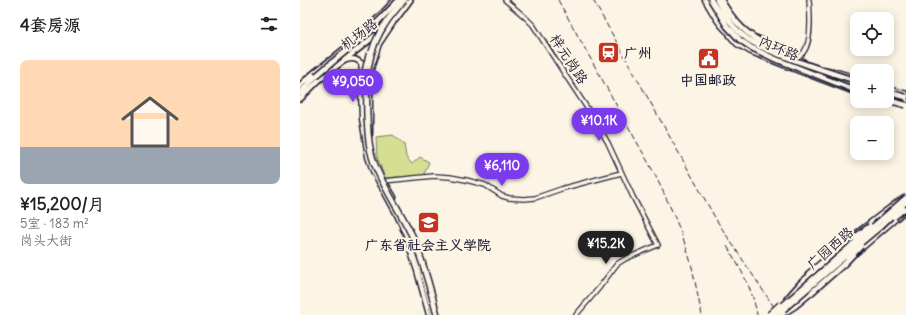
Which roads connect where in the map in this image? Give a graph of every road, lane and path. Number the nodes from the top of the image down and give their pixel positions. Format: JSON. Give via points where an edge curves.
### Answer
{"nodes":[{"id":1,"x":395,"y":0,"type":"edge"},
{"id":2,"x":402,"y":0,"type":"edge"},
{"id":3,"x":410,"y":0,"type":"edge"},
{"id":4,"x":505,"y":0,"type":"edge"},
{"id":5,"x":705,"y":0,"type":"edge"},
{"id":6,"x":715,"y":0,"type":"edge"},
{"id":7,"x":722,"y":0,"type":"edge"},
{"id":8,"x":809,"y":0,"type":"edge"},
{"id":9,"x":708,"y":4,"type":"junction"},
{"id":10,"x":711,"y":10,"type":"junction"},
{"id":11,"x":719,"y":10,"type":"junction"},
{"id":12,"x":384,"y":12,"type":"junction"},
{"id":13,"x":722,"y":16,"type":"junction"},
{"id":14,"x":396,"y":19,"type":"junction"},
{"id":15,"x":739,"y":30,"type":"junction"},
{"id":16,"x":739,"y":38,"type":"junction"},
{"id":17,"x":353,"y":41,"type":"junction"},
{"id":18,"x":358,"y":48,"type":"junction"},
{"id":19,"x":789,"y":54,"type":"joint"},
{"id":20,"x":796,"y":56,"type":"junction"},
{"id":21,"x":784,"y":59,"type":"junction"},
{"id":22,"x":340,"y":63,"type":"junction"},
{"id":23,"x":806,"y":64,"type":"junction"},
{"id":24,"x":372,"y":65,"type":"junction"},
{"id":25,"x":362,"y":70,"type":"junction"},
{"id":26,"x":819,"y":70,"type":"junction"},
{"id":27,"x":850,"y":81,"type":"edge"},
{"id":28,"x":850,"y":82,"type":"edge"},
{"id":29,"x":850,"y":82,"type":"edge"},
{"id":30,"x":850,"y":83,"type":"edge"},
{"id":31,"x":850,"y":83,"type":"edge"},
{"id":32,"x":850,"y":83,"type":"edge"},
{"id":33,"x":300,"y":86,"type":"edge"},
{"id":34,"x":300,"y":93,"type":"edge"},
{"id":35,"x":894,"y":95,"type":"edge"},
{"id":36,"x":894,"y":95,"type":"edge"},
{"id":37,"x":300,"y":99,"type":"edge"},
{"id":38,"x":894,"y":99,"type":"edge"},
{"id":39,"x":906,"y":99,"type":"edge"},
{"id":40,"x":894,"y":102,"type":"edge"},
{"id":41,"x":898,"y":103,"type":"junction"},
{"id":42,"x":364,"y":135,"type":"junction"},
{"id":43,"x":621,"y":173,"type":"junction"},
{"id":44,"x":384,"y":180,"type":"junction"},
{"id":45,"x":906,"y":197,"type":"edge"},
{"id":46,"x":906,"y":205,"type":"edge"},
{"id":47,"x":895,"y":207,"type":"junction"},
{"id":48,"x":906,"y":210,"type":"edge"},
{"id":49,"x":404,"y":228,"type":"junction"},
{"id":50,"x":859,"y":231,"type":"junction"},
{"id":51,"x":870,"y":236,"type":"junction"},
{"id":52,"x":853,"y":242,"type":"junction"},
{"id":53,"x":842,"y":261,"type":"junction"},
{"id":54,"x":787,"y":299,"type":"junction"},
{"id":55,"x":783,"y":314,"type":"edge"},
{"id":56,"x":430,"y":315,"type":"edge"},
{"id":57,"x":436,"y":315,"type":"edge"},
{"id":58,"x":576,"y":315,"type":"edge"},
{"id":59,"x":769,"y":315,"type":"edge"},
{"id":60,"x":777,"y":315,"type":"edge"}],
"edges":[{"from":1,"to":12,"type":"highway","name":"机场路"},
{"from":2,"to":34,"type":"highway","bridge":true},
{"from":2,"to":42,"type":"main road","bridge":true,"via":[[376,34],[368,56],[364,84]]},
{"from":2,"to":57,"type":"highway","bridge":true,"via":[[383,27],[370,56],[366,78],[368,136],[376,170],[407,225],[422,261]]},
{"from":3,"to":14,"type":"highway","name":"机场路"},
{"from":4,"to":43,"type":"street","name":"梓元岗路","via":[[536,28],[602,132]]},
{"from":5,"to":9,"type":"main road"},
{"from":6,"to":9,"type":"main road"},
{"from":6,"to":11,"type":"main road"},
{"from":6,"to":23,"type":"highway","name":"内环路","bridge":true,"via":[[731,23],[748,40]]},
{"from":6,"to":30,"type":"highway","name":"内环路","bridge":true,"via":[[727,26],[752,48],[773,58]]},
{"from":7,"to":15,"type":"main road","via":[[727,14]]},
{"from":7,"to":19,"type":"highway","bridge":true,"via":[[733,19],[752,37]]},
{"from":8,"to":20,"type":"street","via":[[809,35],[803,53]]},
{"from":9,"to":10,"type":"main road"},
{"from":9,"to":11,"type":"main road"},
{"from":10,"to":13,"type":"main road"},
{"from":10,"to":16,"type":"main road","via":[[721,26],[729,34]]},
{"from":11,"to":13,"type":"main road"},
{"from":12,"to":14,"type":"highway","via":[[387,17]]},
{"from":12,"to":17,"type":"highway","name":"机场路"},
{"from":13,"to":16,"type":"main road"},
{"from":14,"to":18,"type":"highway","name":"机场路"},
{"from":14,"to":24,"type":"main road","via":[[379,44]]},
{"from":15,"to":16,"type":"main road"},
{"from":15,"to":20,"type":"main road"},
{"from":16,"to":21,"type":"main road","via":[[755,48]]},
{"from":16,"to":23,"type":"main road","via":[[761,44]]},
{"from":16,"to":31,"type":"main road","via":[[751,52],[786,66]]},
{"from":17,"to":18,"type":"highway","via":[[359,44]]},
{"from":17,"to":33,"type":"highway","name":"机场路"},
{"from":18,"to":22,"type":"highway","name":"机场路"},
{"from":19,"to":20,"type":"main road"},
{"from":20,"to":23,"type":"main road"},
{"from":21,"to":26,"type":"highway"},
{"from":21,"to":32,"type":"main road","via":[[825,77]]},
{"from":22,"to":25,"type":"main road","via":[[354,59],[361,63]]},
{"from":22,"to":37,"type":"highway","name":"机场路"},
{"from":23,"to":26,"type":"main road"},
{"from":23,"to":28,"type":"highway","name":"内环路","bridge":true},
{"from":24,"to":25,"type":"main road","via":[[371,60],[366,58]]},
{"from":24,"to":44,"type":"main road","via":[[371,140],[374,157]]},
{"from":25,"to":42,"type":"main road","via":[[361,103]]},
{"from":26,"to":27,"type":"main road","via":[[830,70]]},
{"from":26,"to":29,"type":"highway"},
{"from":35,"to":39,"type":"highway","bridge":true},
{"from":36,"to":39,"type":"highway","bridge":true},
{"from":38,"to":41,"type":"main road"},
{"from":39,"to":41,"type":"main road"},
{"from":40,"to":41,"type":"main road"},
{"from":42,"to":49,"type":"main road","via":[[371,167]]},
{"from":43,"to":44,"type":"street","via":[[524,199],[502,196],[486,185],[450,177]]},
{"from":43,"to":58,"type":"street","name":"梓元岗路","via":[[658,245],[617,264]]},
{"from":44,"to":57,"type":"main road","via":[[416,239]]},
{"from":45,"to":47,"type":"highway","bridge":true},
{"from":45,"to":50,"type":"main road"},
{"from":45,"to":52,"type":"main road","name":"广园西路"},
{"from":46,"to":51,"type":"highway","bridge":true},
{"from":46,"to":53,"type":"main road","name":"广园西路"},
{"from":47,"to":54,"type":"highway","bridge":true,"via":[[849,241]]},
{"from":47,"to":59,"type":"highway","bridge":true},
{"from":48,"to":53,"type":"main road","via":[[856,254]]},
{"from":49,"to":56,"type":"main road"},
{"from":49,"to":57,"type":"highway","bridge":true,"via":[[418,258]]},
{"from":50,"to":52,"type":"main road"},
{"from":50,"to":54,"type":"main road","via":[[802,279]]},
{"from":51,"to":55,"type":"highway","bridge":true,"via":[[844,264]]},
{"from":51,"to":60,"type":"highway","bridge":true},
{"from":52,"to":54,"type":"main road","name":"广园西路"},
{"from":53,"to":55,"type":"main road","name":"广园西路"},
{"from":54,"to":59,"type":"main road","name":"广园西路","bridge":true}]}
